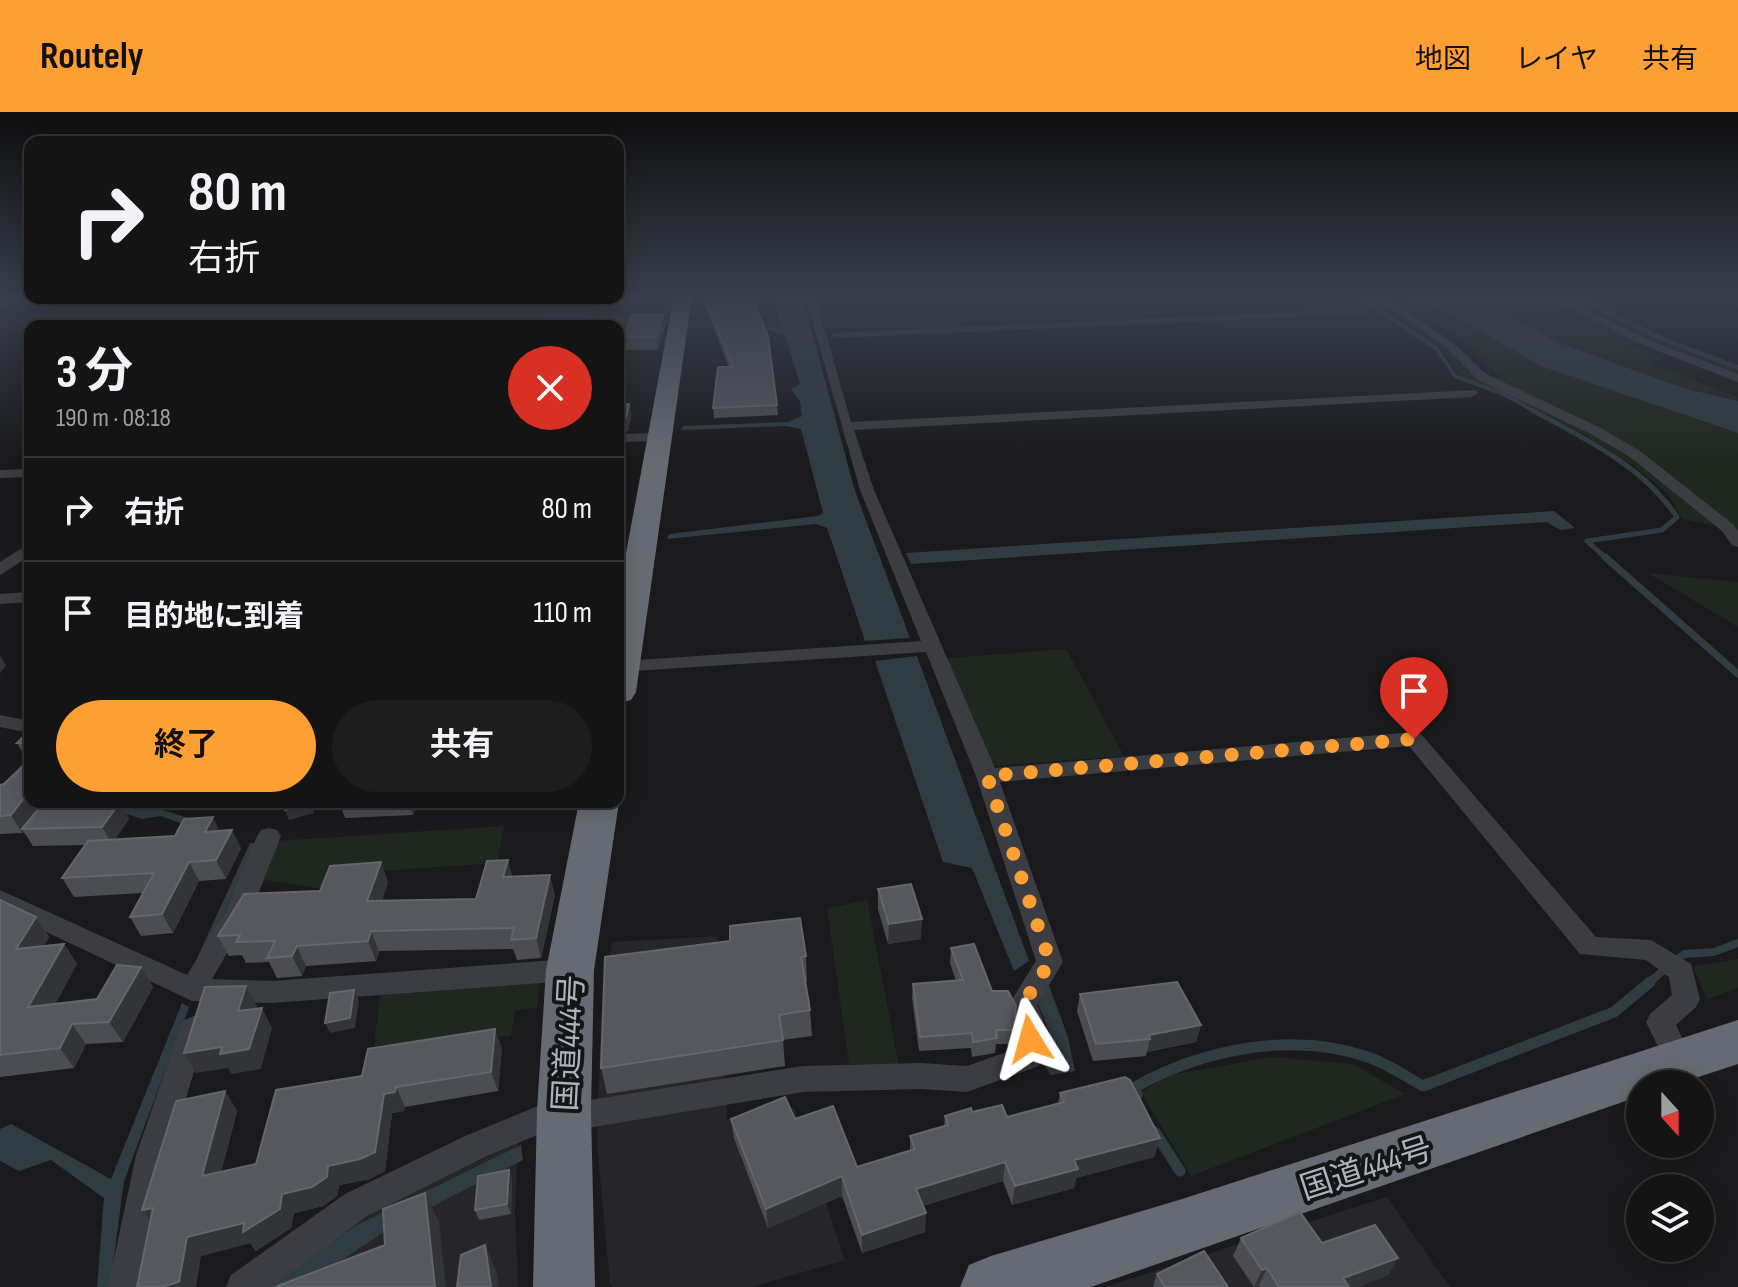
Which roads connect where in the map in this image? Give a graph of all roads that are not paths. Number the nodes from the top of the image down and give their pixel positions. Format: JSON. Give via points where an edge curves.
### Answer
{"nodes":[{"id":1,"x":675,"y":350,"type":"edge"},
{"id":2,"x":825,"y":350,"type":"edge"},
{"id":3,"x":1455,"y":350,"type":"edge"},
{"id":4,"x":1665,"y":350,"type":"edge"},
{"id":5,"x":1738,"y":378,"type":"edge"},
{"id":6,"x":1472,"y":393,"type":"dead end"},
{"id":7,"x":846,"y":426,"type":"junction"},
{"id":8,"x":662,"y":437,"type":"junction"},
{"id":9,"x":624,"y":438,"type":"edge"},
{"id":10,"x":24,"y":473,"type":"edge"},
{"id":11,"x":0,"y":474,"type":"edge"},
{"id":12,"x":1738,"y":542,"type":"edge"},
{"id":13,"x":24,"y":552,"type":"edge"},
{"id":14,"x":630,"y":558,"type":"edge"},
{"id":15,"x":0,"y":570,"type":"edge"},
{"id":16,"x":24,"y":597,"type":"edge"},
{"id":17,"x":0,"y":599,"type":"edge"},
{"id":18,"x":624,"y":631,"type":"edge"},
{"id":19,"x":932,"y":646,"type":"junction"},
{"id":20,"x":624,"y":679,"type":"edge"},
{"id":21,"x":0,"y":721,"type":"edge"},
{"id":22,"x":24,"y":726,"type":"edge"},
{"id":23,"x":987,"y":776,"type":"junction"},
{"id":24,"x":598,"y":808,"type":"edge"},
{"id":25,"x":269,"y":836,"type":"dead end"},
{"id":26,"x":0,"y":899,"type":"edge"},
{"id":27,"x":570,"y":970,"type":"junction"},
{"id":28,"x":198,"y":991,"type":"junction"},
{"id":29,"x":1738,"y":1042,"type":"edge"},
{"id":30,"x":1679,"y":1060,"type":"junction"},
{"id":31,"x":564,"y":1114,"type":"junction"},
{"id":32,"x":1099,"y":1273,"type":"edge"},
{"id":33,"x":125,"y":1287,"type":"edge"},
{"id":34,"x":243,"y":1287,"type":"edge"},
{"id":35,"x":564,"y":1287,"type":"edge"},
{"id":36,"x":991,"y":1287,"type":"edge"}],
"edges":[{"from":1,"to":8,"type":"highway"},
{"from":2,"to":7,"type":"street"},
{"from":3,"to":12,"type":"street","via":[[1482,377],[1635,454],[1728,528]]},
{"from":4,"to":5,"type":"street"},
{"from":6,"to":7,"type":"street"},
{"from":7,"to":19,"type":"street"},
{"from":8,"to":9,"type":"street"},
{"from":8,"to":14,"type":"highway"},
{"from":10,"to":11,"type":"street"},
{"from":13,"to":15,"type":"street"},
{"from":14,"to":18,"type":"highway"},
{"from":16,"to":17,"type":"street"},
{"from":19,"to":20,"type":"street"},
{"from":19,"to":23,"type":"street"},
{"from":21,"to":22,"type":"street"},
{"from":23,"to":30,"type":"street","via":[[1414,739],[1589,947],[1651,950],[1682,972],[1686,999],[1660,1022]]},
{"from":23,"to":31,"type":"street","via":[[1050,962],[1023,1004],[1032,1021],[1029,1057],[967,1079],[803,1079]]},
{"from":24,"to":27,"type":"highway","name":"国道444号"},
{"from":25,"to":28,"type":"street"},
{"from":26,"to":28,"type":"street"},
{"from":27,"to":28,"type":"street","via":[[272,992]]},
{"from":27,"to":31,"type":"highway","name":"国道444号"},
{"from":28,"to":33,"type":"street","via":[[152,1155]]},
{"from":29,"to":30,"type":"highway","name":"国道444号"},
{"from":30,"to":32,"type":"highway","name":"国道444号","via":[[1380,1164]]},
{"from":31,"to":34,"type":"street","via":[[476,1146],[356,1205]]},
{"from":31,"to":35,"type":"highway","name":"国道444号"},
{"from":32,"to":36,"type":"highway","name":"国道444号"}]}
